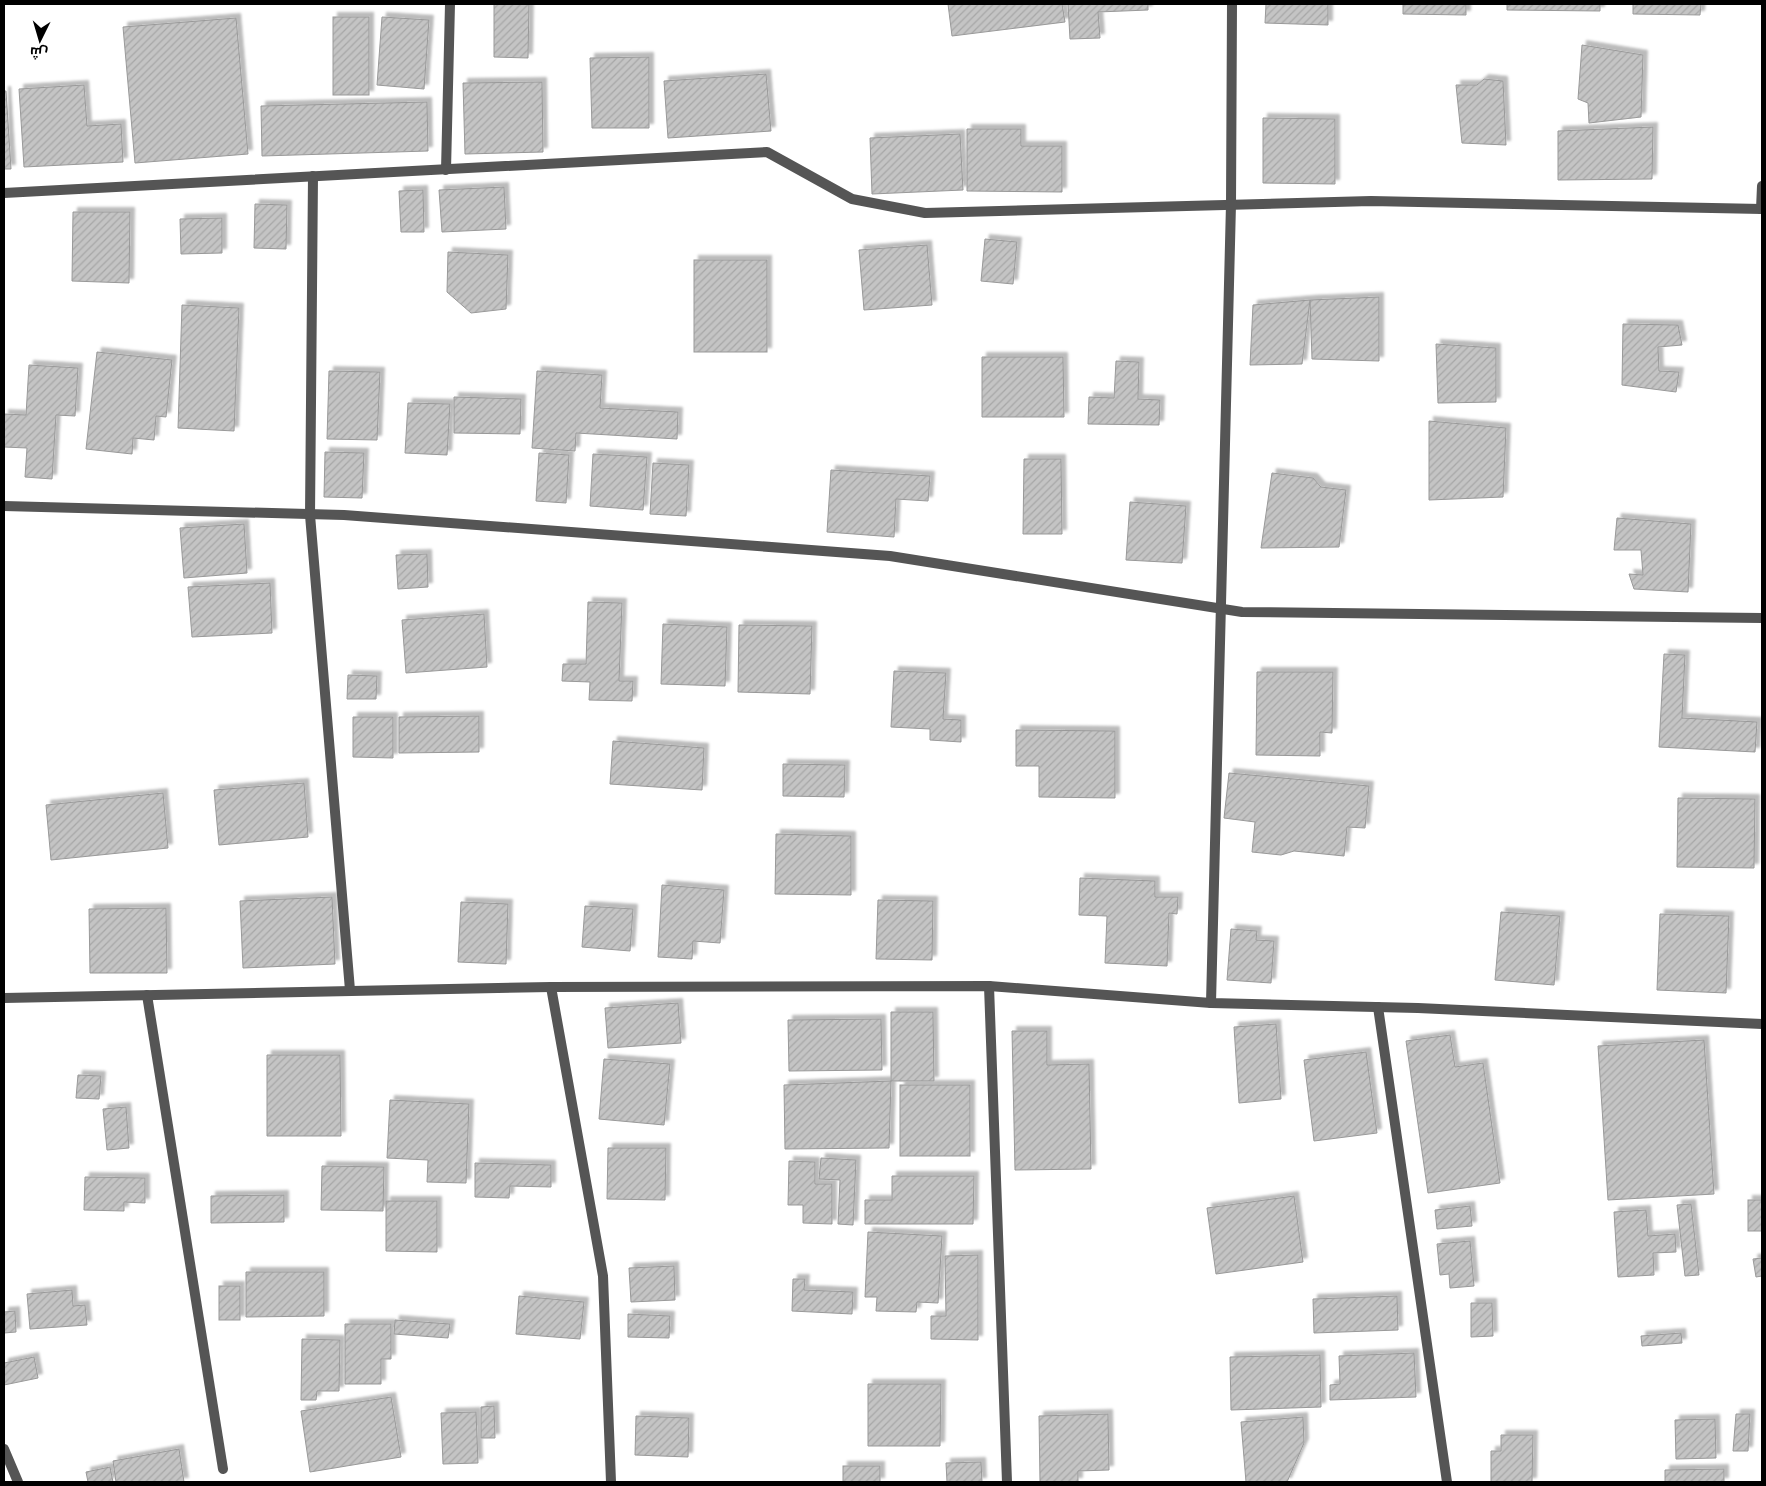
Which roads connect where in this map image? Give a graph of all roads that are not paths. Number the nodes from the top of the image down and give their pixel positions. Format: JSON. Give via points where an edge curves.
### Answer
{"nodes":[{"id":1,"x":450,"y":4,"type":"edge"},
{"id":2,"x":1232,"y":4,"type":"edge"},
{"id":3,"x":446,"y":170,"type":"junction"},
{"id":4,"x":313,"y":176,"type":"junction"},
{"id":5,"x":1762,"y":186,"type":"edge"},
{"id":6,"x":4,"y":193,"type":"edge"},
{"id":7,"x":1230,"y":204,"type":"junction"},
{"id":8,"x":1762,"y":209,"type":"edge"},
{"id":9,"x":4,"y":506,"type":"edge"},
{"id":10,"x":310,"y":515,"type":"junction"},
{"id":11,"x":1222,"y":609,"type":"junction"},
{"id":12,"x":1762,"y":618,"type":"edge"},
{"id":13,"x":989,"y":986,"type":"junction"},
{"id":14,"x":551,"y":987,"type":"junction"},
{"id":15,"x":350,"y":990,"type":"junction"},
{"id":16,"x":147,"y":995,"type":"junction"},
{"id":17,"x":4,"y":998,"type":"edge"},
{"id":18,"x":1211,"y":1003,"type":"junction"},
{"id":19,"x":1378,"y":1007,"type":"junction"},
{"id":20,"x":1762,"y":1024,"type":"edge"},
{"id":21,"x":4,"y":1449,"type":"edge"},
{"id":22,"x":223,"y":1469,"type":"dead end"},
{"id":23,"x":18,"y":1482,"type":"edge"},
{"id":24,"x":611,"y":1482,"type":"edge"},
{"id":25,"x":1007,"y":1482,"type":"edge"},
{"id":26,"x":1447,"y":1482,"type":"edge"}],
"edges":[{"from":1,"to":3,"type":"street"},
{"from":2,"to":7,"type":"street"},
{"from":3,"to":4,"type":"street"},
{"from":3,"to":7,"type":"street","via":[[767,152],[852,200],[925,213]]},
{"from":4,"to":6,"type":"street"},
{"from":4,"to":10,"type":"street"},
{"from":5,"to":8,"type":"street"},
{"from":7,"to":8,"type":"street","via":[[1371,201]]},
{"from":7,"to":11,"type":"street"},
{"from":9,"to":10,"type":"street"},
{"from":10,"to":11,"type":"street","via":[[890,556]]},
{"from":10,"to":15,"type":"street"},
{"from":11,"to":12,"type":"street","via":[[1242,612]]},
{"from":11,"to":18,"type":"street"},
{"from":13,"to":14,"type":"street"},
{"from":13,"to":18,"type":"street"},
{"from":13,"to":25,"type":"street"},
{"from":14,"to":15,"type":"street"},
{"from":14,"to":24,"type":"street","via":[[603,1276]]},
{"from":15,"to":16,"type":"street"},
{"from":16,"to":17,"type":"street"},
{"from":16,"to":22,"type":"street"},
{"from":18,"to":19,"type":"street"},
{"from":19,"to":20,"type":"street"},
{"from":19,"to":26,"type":"street"},
{"from":21,"to":23,"type":"street"}]}
